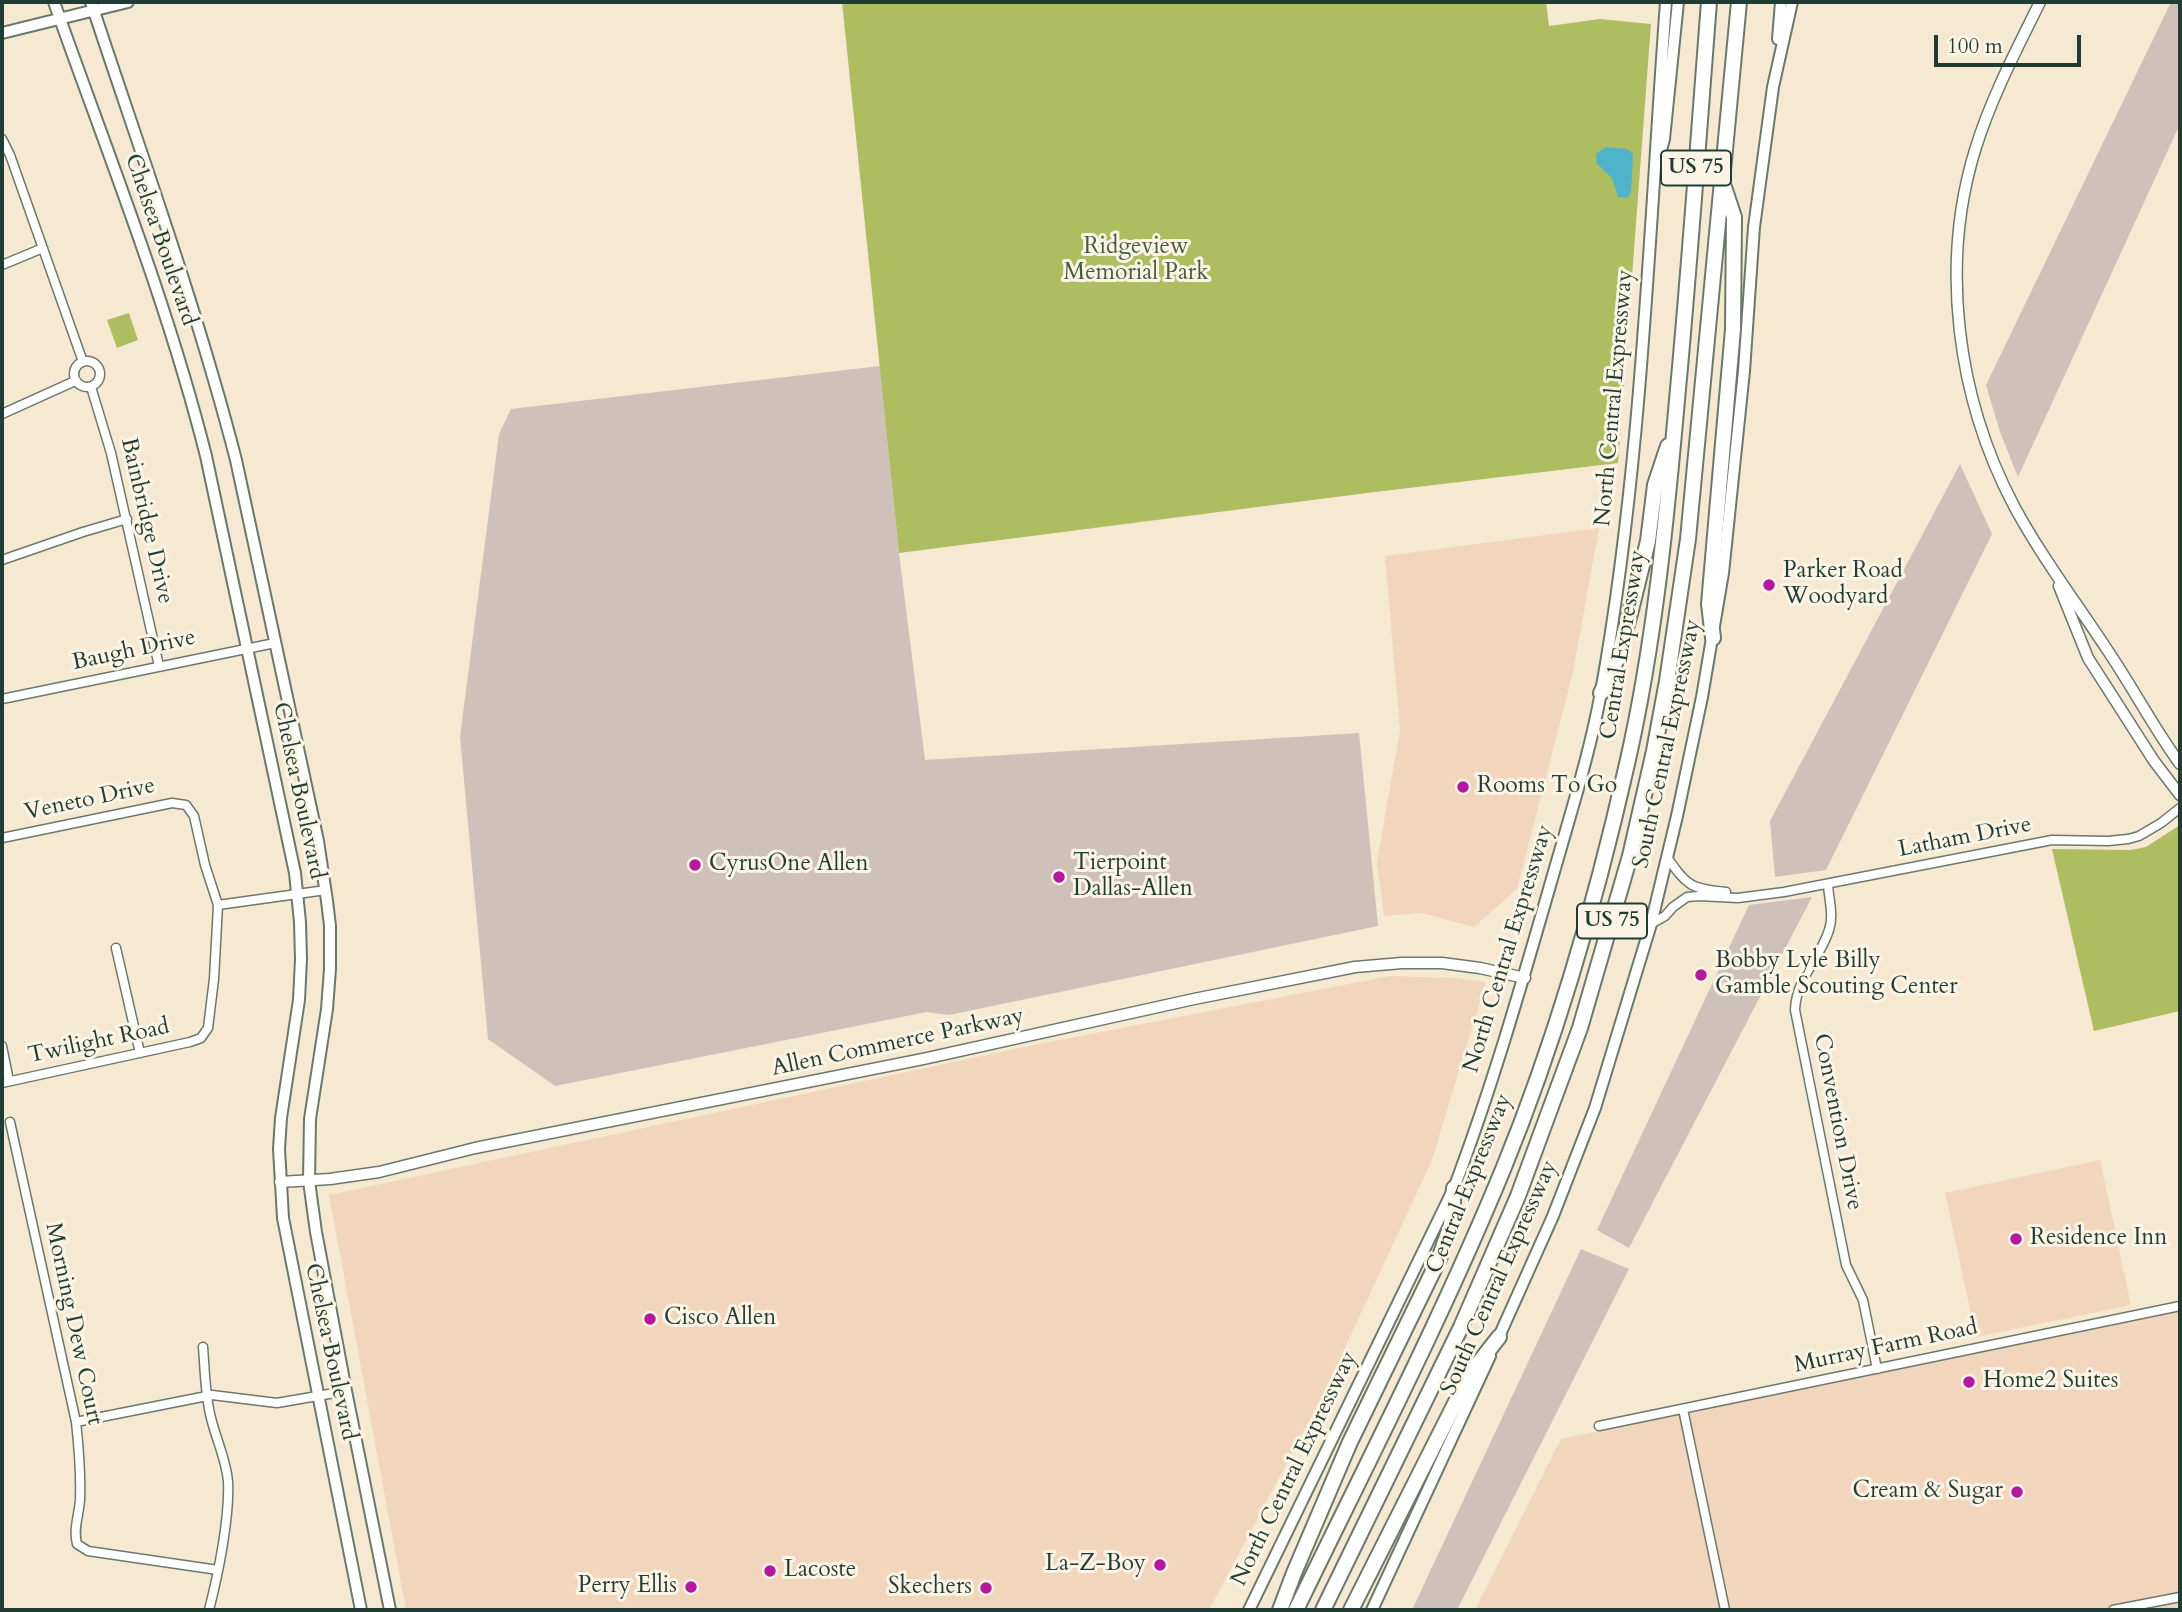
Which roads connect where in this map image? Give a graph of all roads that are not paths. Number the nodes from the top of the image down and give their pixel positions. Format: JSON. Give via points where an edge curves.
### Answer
{"nodes":[{"id":1,"x":54,"y":2,"type":"edge"},
{"id":2,"x":128,"y":2,"type":"edge"},
{"id":3,"x":1666,"y":2,"type":"edge"},
{"id":4,"x":1678,"y":2,"type":"edge"},
{"id":5,"x":1709,"y":2,"type":"edge"},
{"id":6,"x":1739,"y":2,"type":"edge"},
{"id":7,"x":1781,"y":2,"type":"edge"},
{"id":8,"x":1792,"y":2,"type":"edge"},
{"id":9,"x":2040,"y":2,"type":"edge"},
{"id":10,"x":92,"y":6,"type":"edge"},
{"id":11,"x":60,"y":19,"type":"junction"},
{"id":12,"x":2,"y":33,"type":"edge"},
{"id":13,"x":1773,"y":87,"type":"junction"},
{"id":14,"x":2,"y":139,"type":"edge"},
{"id":15,"x":1722,"y":182,"type":"junction"},
{"id":16,"x":1654,"y":184,"type":"junction"},
{"id":17,"x":43,"y":248,"type":"junction"},
{"id":18,"x":2,"y":265,"type":"edge"},
{"id":19,"x":83,"y":362,"type":"junction"},
{"id":20,"x":75,"y":381,"type":"junction"},
{"id":21,"x":91,"y":387,"type":"junction"},
{"id":22,"x":2,"y":414,"type":"edge"},
{"id":23,"x":1675,"y":421,"type":"junction"},
{"id":24,"x":127,"y":519,"type":"junction"},
{"id":25,"x":2,"y":560,"type":"edge"},
{"id":26,"x":2052,"y":569,"type":"junction"},
{"id":27,"x":1713,"y":638,"type":"junction"},
{"id":28,"x":275,"y":643,"type":"junction"},
{"id":29,"x":246,"y":648,"type":"junction"},
{"id":30,"x":159,"y":666,"type":"junction"},
{"id":31,"x":1601,"y":693,"type":"junction"},
{"id":32,"x":2,"y":699,"type":"edge"},
{"id":33,"x":2180,"y":764,"type":"edge"},
{"id":34,"x":2180,"y":795,"type":"edge"},
{"id":35,"x":2180,"y":808,"type":"edge"},
{"id":36,"x":2,"y":838,"type":"edge"},
{"id":37,"x":1667,"y":857,"type":"junction"},
{"id":38,"x":1828,"y":885,"type":"junction"},
{"id":39,"x":326,"y":890,"type":"junction"},
{"id":40,"x":298,"y":894,"type":"junction"},
{"id":41,"x":1750,"y":895,"type":"junction"},
{"id":42,"x":218,"y":905,"type":"junction"},
{"id":43,"x":1651,"y":924,"type":"junction"},
{"id":44,"x":117,"y":948,"type":"dead end"},
{"id":45,"x":1525,"y":978,"type":"junction"},
{"id":46,"x":2,"y":1046,"type":"edge"},
{"id":47,"x":140,"y":1053,"type":"junction"},
{"id":48,"x":5,"y":1082,"type":"edge"},
{"id":49,"x":10,"y":1122,"type":"dead end"},
{"id":50,"x":309,"y":1181,"type":"junction"},
{"id":51,"x":280,"y":1182,"type":"junction"},
{"id":52,"x":1454,"y":1188,"type":"junction"},
{"id":53,"x":2180,"y":1306,"type":"edge"},
{"id":54,"x":1499,"y":1337,"type":"junction"},
{"id":55,"x":203,"y":1348,"type":"dead end"},
{"id":56,"x":1877,"y":1369,"type":"junction"},
{"id":57,"x":346,"y":1391,"type":"junction"},
{"id":58,"x":208,"y":1396,"type":"junction"},
{"id":59,"x":318,"y":1397,"type":"junction"},
{"id":60,"x":1683,"y":1409,"type":"junction"},
{"id":61,"x":76,"y":1422,"type":"junction"},
{"id":62,"x":1599,"y":1426,"type":"dead end"},
{"id":63,"x":218,"y":1570,"type":"junction"},
{"id":64,"x":2180,"y":1597,"type":"edge"},
{"id":65,"x":209,"y":1610,"type":"edge"},
{"id":66,"x":361,"y":1610,"type":"edge"},
{"id":67,"x":390,"y":1610,"type":"edge"},
{"id":68,"x":1250,"y":1610,"type":"edge"},
{"id":69,"x":1280,"y":1610,"type":"edge"},
{"id":70,"x":1296,"y":1610,"type":"edge"},
{"id":71,"x":1323,"y":1610,"type":"edge"},
{"id":72,"x":1351,"y":1610,"type":"edge"},
{"id":73,"x":1372,"y":1610,"type":"edge"},
{"id":74,"x":1725,"y":1610,"type":"edge"},
{"id":75,"x":2113,"y":1610,"type":"edge"}],
"edges":[{"from":1,"to":11,"type":"main road","name":"Chelsea Boulevard"},
{"from":2,"to":10,"type":"main road"},
{"from":3,"to":16,"type":"main road","name":"North Central Expressway"},
{"from":4,"to":16,"type":"main road","via":[[1664,139]]},
{"from":5,"to":23,"type":"highway","name":"Central Expressway","number":"US 75"},
{"from":6,"to":15,"type":"highway","name":"Central Expressway","number":"US 75"},
{"from":7,"to":13,"type":"main road"},
{"from":8,"to":13,"type":"main road","name":"South Central Expressway"},
{"from":9,"to":26,"type":"street","via":[[1976,147],[1959,231],[1956,291],[1977,415],[2007,491]]},
{"from":10,"to":11,"type":"main road"},
{"from":10,"to":28,"type":"main road","name":"Chelsea Boulevard","via":[[222,406]]},
{"from":11,"to":12,"type":"main road"},
{"from":11,"to":29,"type":"main road","name":"Chelsea Boulevard","via":[[137,232],[189,394]]},
{"from":13,"to":27,"type":"main road","name":"South Central Expressway","via":[[1754,227],[1730,516]]},
{"from":14,"to":17,"type":"street","name":"Bainbridge Drive"},
{"from":15,"to":27,"type":"highway","via":[[1734,217],[1733,329],[1709,604]]},
{"from":15,"to":71,"type":"highway","name":"Central Expressway","number":"US 75","via":[[1695,480],[1678,611],[1654,751],[1611,925],[1561,1084],[1496,1251]]},
{"from":16,"to":31,"type":"main road","name":"North Central Expressway","via":[[1633,458]]},
{"from":17,"to":18,"type":"street"},
{"from":17,"to":19,"type":"street","name":"Bainbridge Drive"},
{"from":19,"to":20,"type":"street","via":[[74,371]]},
{"from":19,"to":21,"type":"street","name":"Bainbridge Drive","via":[[92,362],[100,371],[99,380]]},
{"from":20,"to":21,"type":"street"},
{"from":20,"to":22,"type":"street"},
{"from":21,"to":24,"type":"street","name":"Bainbridge Drive"},
{"from":23,"to":31,"type":"highway","via":[[1656,485],[1628,622]]},
{"from":23,"to":70,"type":"highway","name":"Central Expressway","number":"US 75","via":[[1661,558],[1636,717],[1599,876],[1563,1002],[1479,1228]]},
{"from":24,"to":25,"type":"street"},
{"from":24,"to":30,"type":"street","name":"Bainbridge Drive"},
{"from":26,"to":33,"type":"street"},
{"from":26,"to":34,"type":"street","via":[[2088,657]]},
{"from":27,"to":37,"type":"main road","name":"South Central Expressway"},
{"from":28,"to":29,"type":"street","name":"Baugh Drive"},
{"from":28,"to":39,"type":"main road","name":"Chelsea Boulevard"},
{"from":29,"to":30,"type":"street","name":"Baugh Drive"},
{"from":29,"to":40,"type":"main road","name":"Chelsea Boulevard"},
{"from":30,"to":32,"type":"street","name":"Baugh Drive"},
{"from":31,"to":45,"type":"main road","name":"North Central Expressway"},
{"from":35,"to":38,"type":"street","name":"Latham Drive","via":[[2150,830],[2128,839],[2052,840]]},
{"from":36,"to":42,"type":"street","name":"Veneto Drive","via":[[172,803],[186,805],[195,819]]},
{"from":37,"to":41,"type":"street","name":"Latham Drive","via":[[1692,886]]},
{"from":37,"to":43,"type":"main road","name":"South Central Expressway"},
{"from":38,"to":41,"type":"street","name":"Latham Drive"},
{"from":38,"to":56,"type":"street","name":"Convention Drive","via":[[1829,930],[1797,989],[1795,1010],[1846,1265],[1863,1300]]},
{"from":39,"to":40,"type":"street"},
{"from":39,"to":50,"type":"main road","name":"Chelsea Boulevard","via":[[331,960],[310,1119]]},
{"from":40,"to":42,"type":"street"},
{"from":40,"to":51,"type":"main road","name":"Chelsea Boulevard","via":[[301,973],[282,1102]]},
{"from":41,"to":43,"type":"street","name":"Latham Drive","via":[[1687,897]]},
{"from":42,"to":47,"type":"street","name":"Twilight Road","via":[[208,1028],[196,1040]]},
{"from":43,"to":54,"type":"main road","name":"South Central Expressway","via":[[1595,1108]]},
{"from":44,"to":47,"type":"street"},
{"from":45,"to":50,"type":"street","name":"Allen Commerce Parkway","via":[[1442,963],[1346,968],[909,1062],[475,1148],[393,1169]]},
{"from":45,"to":52,"type":"main road","name":"North Central Expressway"},
{"from":46,"to":48,"type":"street"},
{"from":47,"to":48,"type":"street","name":"Twilight Road"},
{"from":49,"to":61,"type":"street","name":"Morning Dew Court"},
{"from":50,"to":51,"type":"street","name":"Allen Commerce Parkway"},
{"from":50,"to":57,"type":"main road","name":"Chelsea Boulevard"},
{"from":51,"to":59,"type":"main road","name":"Chelsea Boulevard","via":[[289,1259]]},
{"from":52,"to":68,"type":"main road","name":"North Central Expressway"},
{"from":52,"to":69,"type":"highway","via":[[1451,1225],[1439,1259],[1350,1442]]},
{"from":53,"to":56,"type":"street","name":"Murray Farm Road"},
{"from":54,"to":72,"type":"highway","via":[[1470,1374]]},
{"from":54,"to":73,"type":"main road","name":"South Central Expressway"},
{"from":55,"to":58,"type":"street"},
{"from":56,"to":60,"type":"street","name":"Murray Farm Road"},
{"from":57,"to":59,"type":"street"},
{"from":57,"to":67,"type":"main road","name":"Chelsea Boulevard"},
{"from":58,"to":59,"type":"street","via":[[277,1403]]},
{"from":58,"to":61,"type":"street"},
{"from":58,"to":63,"type":"street","via":[[228,1484]]},
{"from":59,"to":66,"type":"main road","name":"Chelsea Boulevard"},
{"from":60,"to":62,"type":"street","name":"Murray Farm Road"},
{"from":60,"to":74,"type":"street"},
{"from":61,"to":63,"type":"street","name":"Morning Dew Court","via":[[81,1460],[77,1544],[88,1551]]},
{"from":63,"to":65,"type":"street"},
{"from":64,"to":75,"type":"street"}]}
